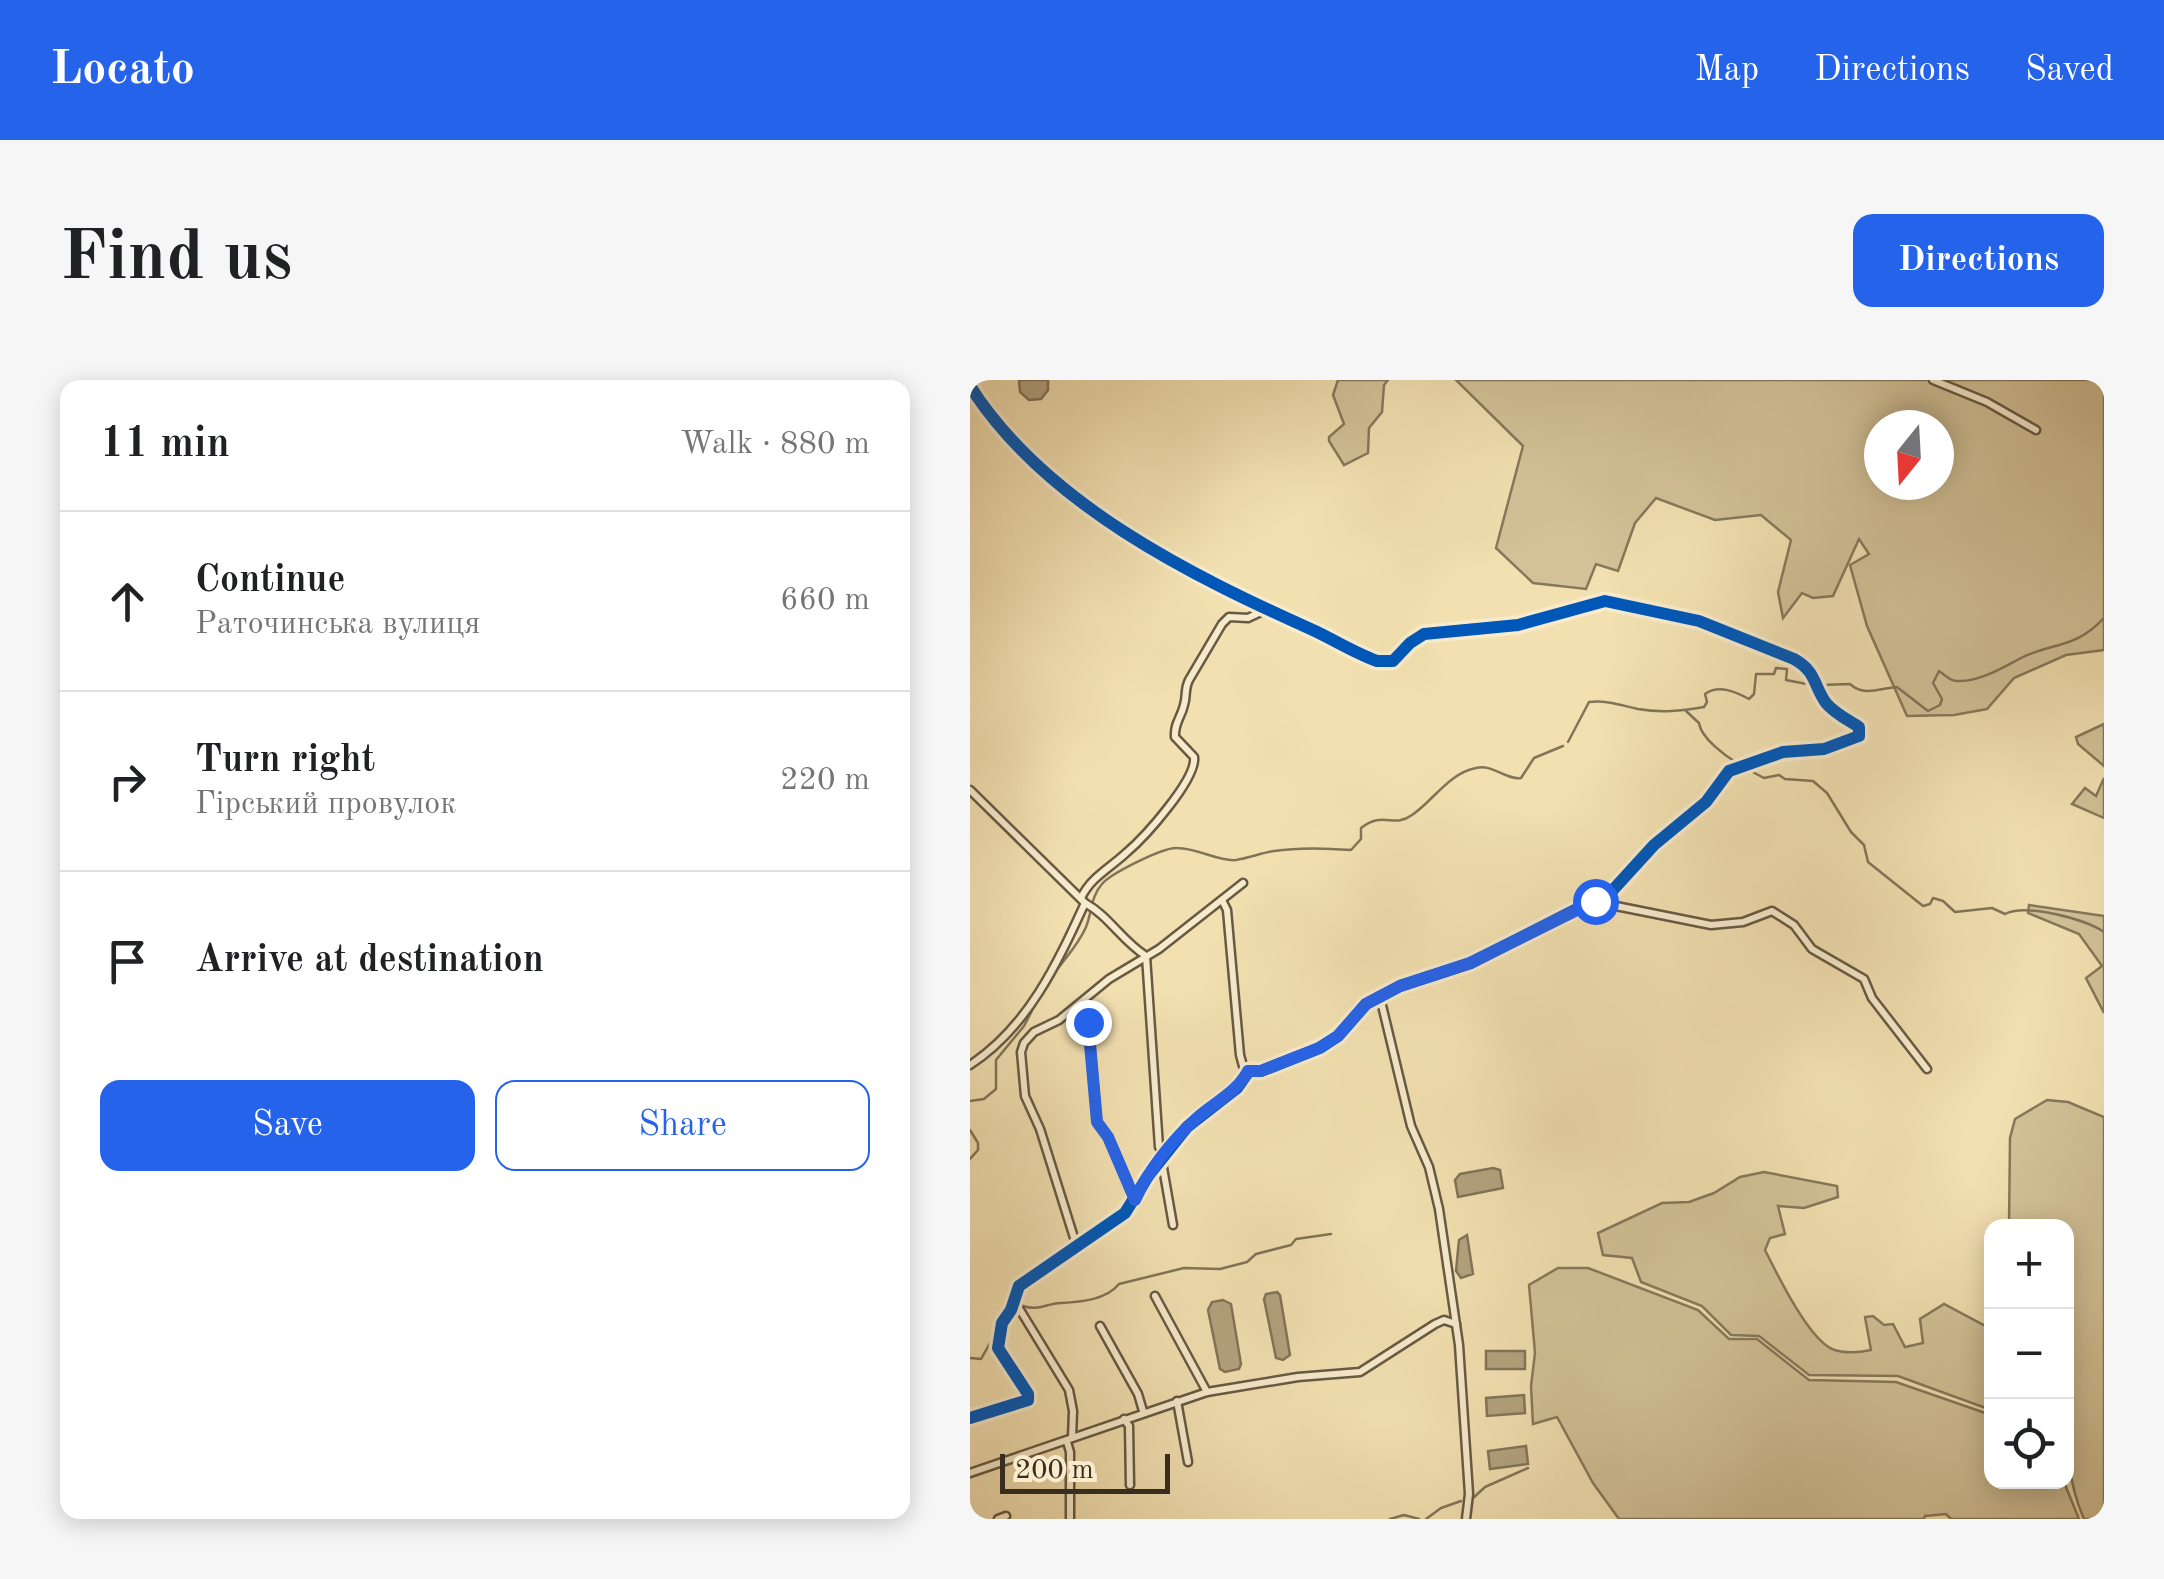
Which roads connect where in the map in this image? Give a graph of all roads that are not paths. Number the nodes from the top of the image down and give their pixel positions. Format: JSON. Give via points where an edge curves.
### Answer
{"nodes":[{"id":1,"x":1933,"y":380,"type":"edge"},
{"id":2,"x":970,"y":386,"type":"edge"},
{"id":3,"x":2036,"y":430,"type":"dead end"},
{"id":4,"x":1266,"y":610,"type":"junction"},
{"id":5,"x":970,"y":790,"type":"edge"},
{"id":6,"x":1243,"y":884,"type":"dead end"},
{"id":7,"x":1222,"y":900,"type":"junction"},
{"id":8,"x":1595,"y":901,"type":"junction"},
{"id":9,"x":1089,"y":904,"type":"junction"},
{"id":10,"x":1146,"y":956,"type":"junction"},
{"id":11,"x":1380,"y":997,"type":"junction"},
{"id":12,"x":1068,"y":1012,"type":"junction"},
{"id":13,"x":1019,"y":1035,"type":"junction"},
{"id":14,"x":970,"y":1065,"type":"edge"},
{"id":15,"x":1927,"y":1069,"type":"dead end"},
{"id":16,"x":1248,"y":1071,"type":"junction"},
{"id":17,"x":1163,"y":1157,"type":"junction"},
{"id":18,"x":1135,"y":1200,"type":"junction"},
{"id":19,"x":1173,"y":1225,"type":"dead end"},
{"id":20,"x":1076,"y":1244,"type":"junction"},
{"id":21,"x":1155,"y":1296,"type":"dead end"},
{"id":22,"x":1016,"y":1303,"type":"junction"},
{"id":23,"x":1456,"y":1324,"type":"junction"},
{"id":24,"x":1100,"y":1326,"type":"dead end"},
{"id":25,"x":1207,"y":1392,"type":"junction"},
{"id":26,"x":1177,"y":1401,"type":"junction"},
{"id":27,"x":1143,"y":1412,"type":"junction"},
{"id":28,"x":970,"y":1418,"type":"edge"},
{"id":29,"x":1123,"y":1419,"type":"junction"},
{"id":30,"x":1070,"y":1440,"type":"junction"},
{"id":31,"x":1188,"y":1462,"type":"dead end"},
{"id":32,"x":970,"y":1473,"type":"edge"},
{"id":33,"x":1130,"y":1485,"type":"dead end"},
{"id":34,"x":1070,"y":1519,"type":"edge"},
{"id":35,"x":1466,"y":1519,"type":"edge"}],
"edges":[{"from":1,"to":3,"type":"street"},
{"from":2,"to":4,"type":"street","via":[[1017,445],[1105,519],[1147,549]]},
{"from":4,"to":8,"type":"street","via":[[1385,663],[1424,634],[1518,625],[1584,605],[1621,602],[1699,621],[1794,658],[1824,699],[1859,727],[1859,736],[1824,749],[1784,752],[1728,771],[1696,812]]},
{"from":4,"to":9,"type":"street","via":[[1222,624],[1184,690],[1174,730],[1194,756],[1193,771],[1140,840],[1098,874]]},
{"from":5,"to":9,"type":"street"},
{"from":6,"to":7,"type":"street"},
{"from":7,"to":10,"type":"street"},
{"from":7,"to":16,"type":"street","via":[[1240,1054]]},
{"from":8,"to":11,"type":"street","via":[[1470,963]]},
{"from":8,"to":15,"type":"street","via":[[1711,925],[1772,911],[1781,915],[1812,949],[1864,979]]},
{"from":9,"to":10,"type":"street"},
{"from":9,"to":13,"type":"street"},
{"from":10,"to":12,"type":"street"},
{"from":10,"to":17,"type":"street"},
{"from":11,"to":16,"type":"street","via":[[1320,1048]]},
{"from":11,"to":23,"type":"street","via":[[1411,1126],[1440,1210]]},
{"from":12,"to":13,"type":"street"},
{"from":12,"to":18,"type":"street","via":[[1088,1022],[1097,1122]]},
{"from":13,"to":14,"type":"street"},
{"from":13,"to":20,"type":"street","via":[[1025,1096]]},
{"from":16,"to":17,"type":"street"},
{"from":17,"to":18,"type":"street"},
{"from":17,"to":19,"type":"street"},
{"from":18,"to":20,"type":"street","via":[[1114,1223]]},
{"from":20,"to":22,"type":"street","via":[[1025,1280]]},
{"from":21,"to":25,"type":"street"},
{"from":22,"to":28,"type":"street","via":[[1002,1323],[998,1348],[1028,1400]]},
{"from":22,"to":30,"type":"street","via":[[1069,1390]]},
{"from":23,"to":25,"type":"street","via":[[1435,1324],[1349,1375]]},
{"from":23,"to":35,"type":"street"},
{"from":24,"to":27,"type":"street"},
{"from":25,"to":26,"type":"street"},
{"from":26,"to":27,"type":"street"},
{"from":26,"to":31,"type":"street"},
{"from":27,"to":29,"type":"street"},
{"from":29,"to":30,"type":"street"},
{"from":29,"to":33,"type":"street","via":[[1129,1426]]},
{"from":30,"to":32,"type":"street"},
{"from":30,"to":34,"type":"street"}]}
